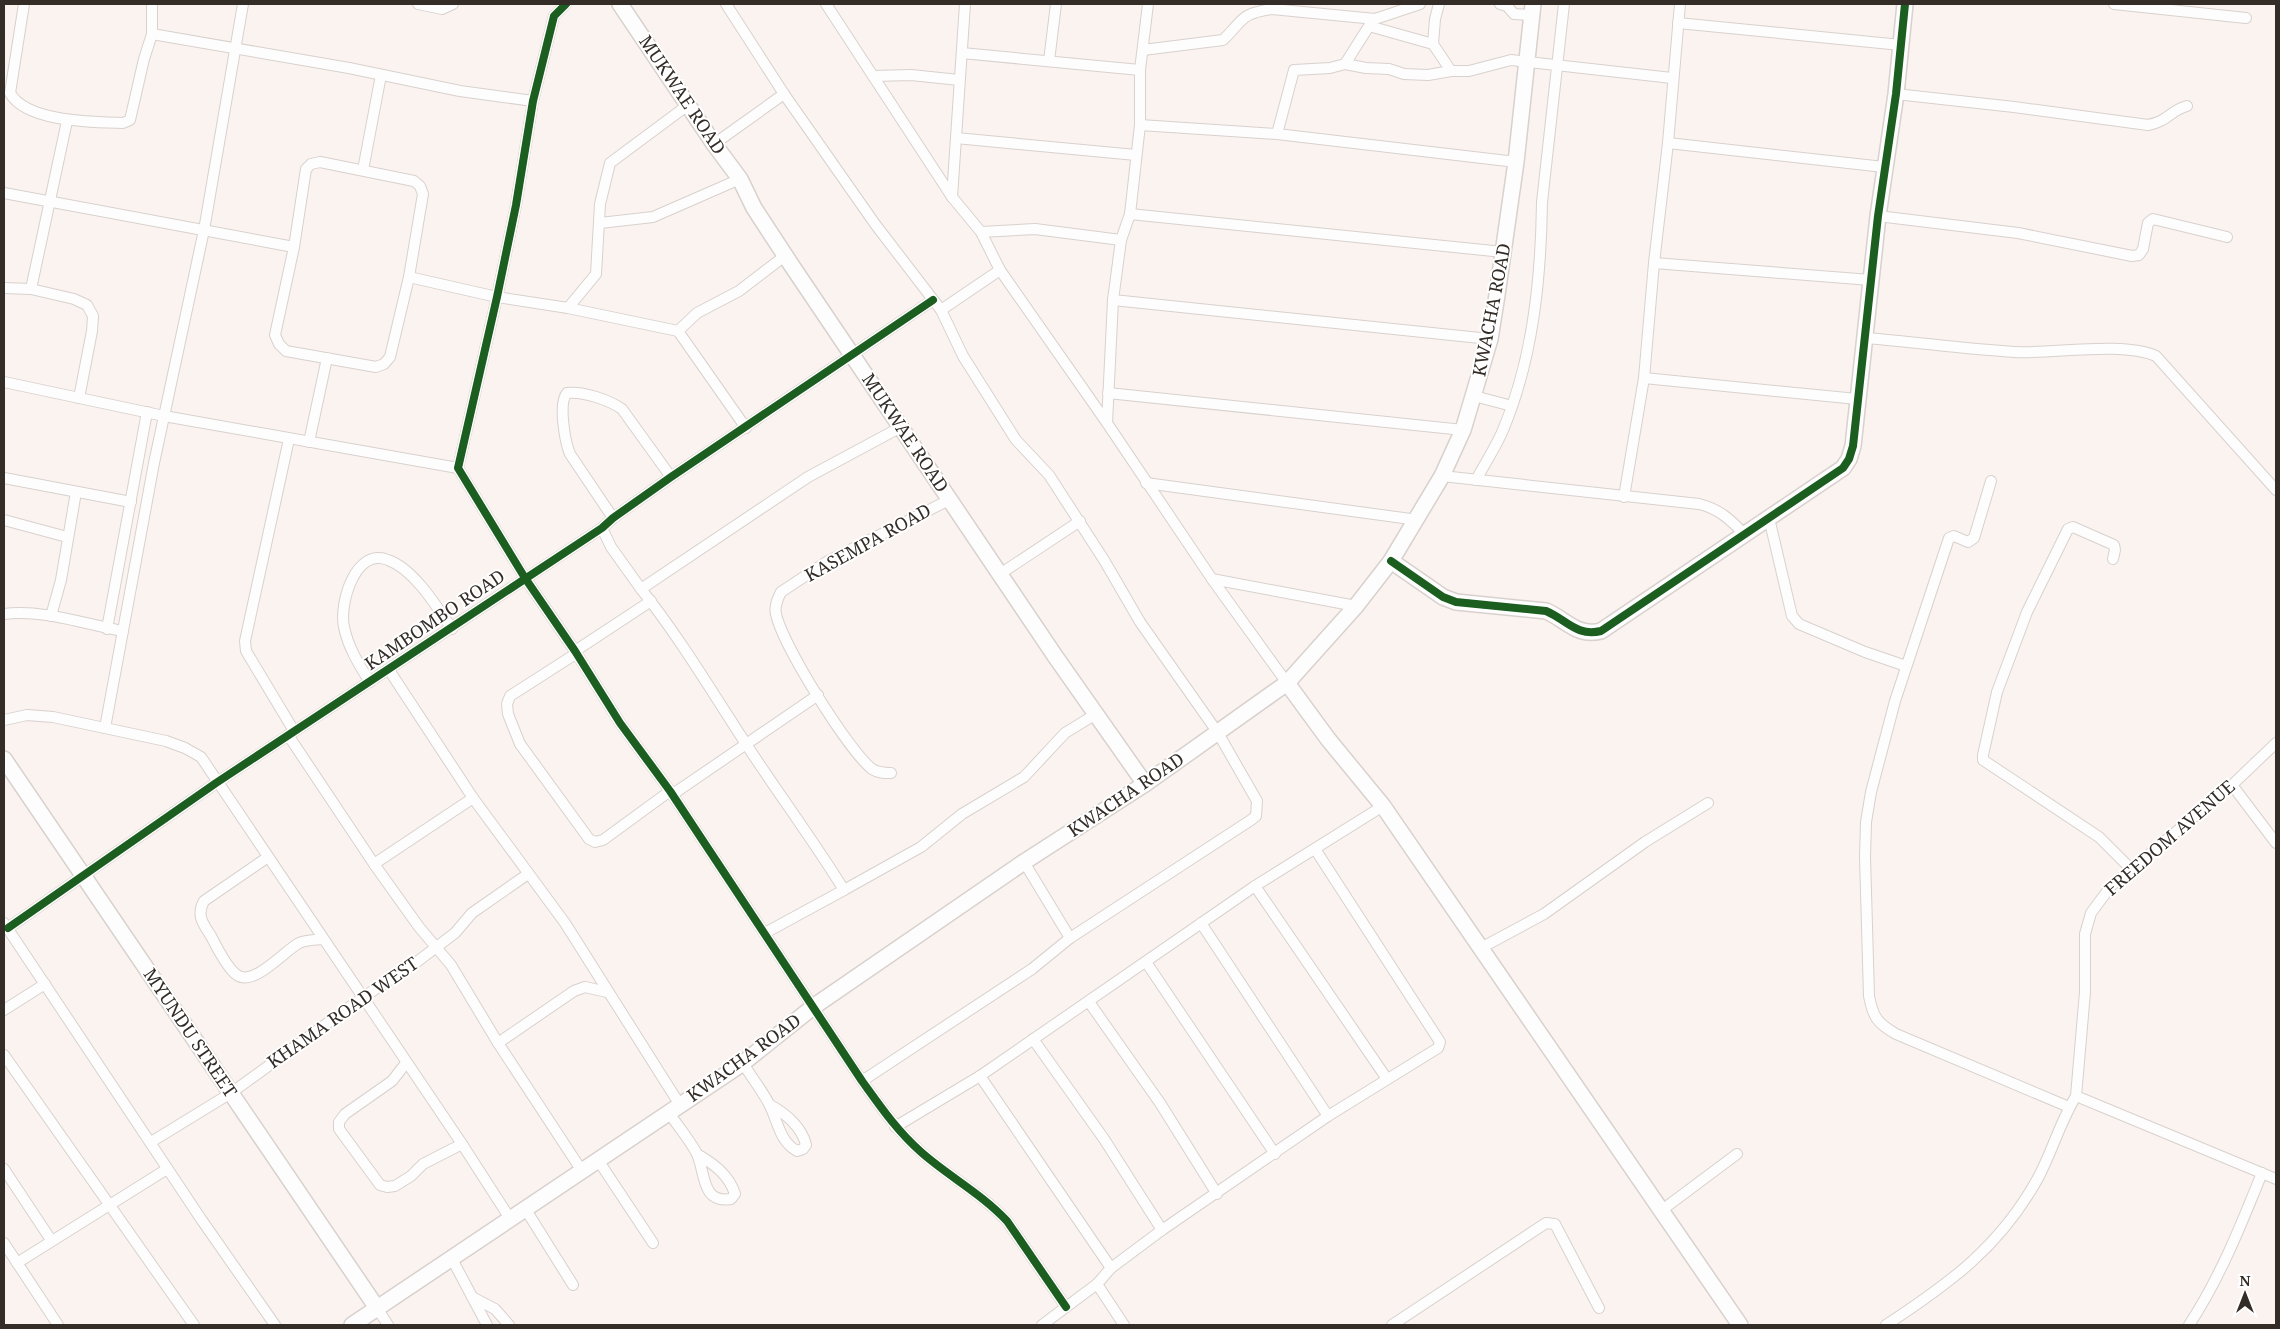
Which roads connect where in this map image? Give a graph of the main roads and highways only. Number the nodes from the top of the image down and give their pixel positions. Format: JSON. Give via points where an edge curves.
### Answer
{"nodes":[{"id":1,"x":620,"y":4,"type":"edge"},
{"id":2,"x":1906,"y":4,"type":"edge"},
{"id":3,"x":1533,"y":9,"type":"edge"},
{"id":4,"x":1391,"y":561,"type":"junction"},
{"id":5,"x":1287,"y":683,"type":"junction"},
{"id":6,"x":4,"y":759,"type":"edge"},
{"id":7,"x":1145,"y":784,"type":"junction"},
{"id":8,"x":376,"y":1308,"type":"junction"},
{"id":9,"x":352,"y":1325,"type":"edge"},
{"id":10,"x":1740,"y":1325,"type":"edge"}],
"edges":[{"from":1,"to":7,"type":"main road","name":"MUKWAE ROAD","via":[[740,178],[754,208],[901,427]]},
{"from":2,"to":4,"type":"main road","via":[[1878,216],[1853,446],[1842,468],[1601,630],[1590,634],[1580,632],[1546,611],[1456,602],[1443,597]]},
{"from":3,"to":4,"type":"main road","name":"KWACHA ROAD","via":[[1516,162],[1490,339],[1463,430],[1418,520]]},
{"from":4,"to":5,"type":"main road","name":"KWACHA ROAD","via":[[1356,606]]},
{"from":5,"to":7,"type":"main road","name":"KWACHA ROAD"},
{"from":5,"to":10,"type":"main road","via":[[1383,806]]},
{"from":6,"to":8,"type":"main road","name":"MYUNDU STREET"},
{"from":7,"to":8,"type":"main road","name":"KWACHA ROAD","via":[[1024,862],[813,1007],[743,1064]]},
{"from":8,"to":9,"type":"main road","name":"KWACHA ROAD"}]}
